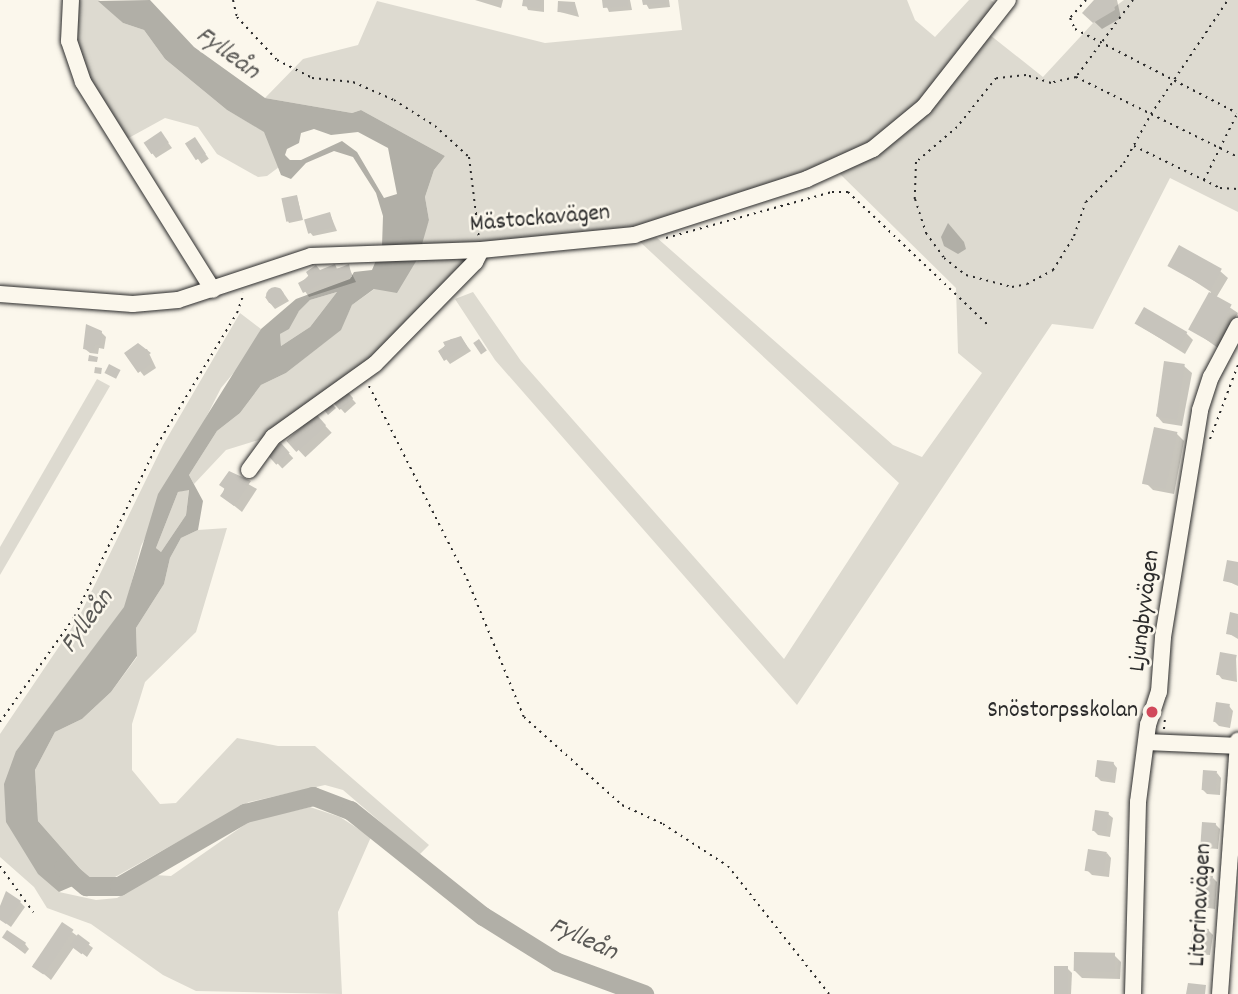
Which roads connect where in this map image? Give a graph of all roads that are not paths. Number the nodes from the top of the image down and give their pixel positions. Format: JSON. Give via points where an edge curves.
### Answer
{"nodes":[{"id":1,"x":71,"y":0,"type":"edge"},
{"id":2,"x":1008,"y":0,"type":"edge"},
{"id":3,"x":481,"y":250,"type":"junction"},
{"id":4,"x":213,"y":290,"type":"junction"},
{"id":5,"x":0,"y":294,"type":"edge"},
{"id":6,"x":1238,"y":326,"type":"edge"},
{"id":7,"x":249,"y":470,"type":"dead end"},
{"id":8,"x":1148,"y":743,"type":"junction"},
{"id":9,"x":1238,"y":745,"type":"edge"},
{"id":10,"x":1234,"y":819,"type":"edge"},
{"id":11,"x":1133,"y":994,"type":"edge"},
{"id":12,"x":1220,"y":994,"type":"edge"}],
"edges":[{"from":1,"to":4,"type":"street","via":[[69,41],[83,82]]},
{"from":2,"to":3,"type":"street","name":"Mästockavägen","via":[[924,107],[873,149],[807,179],[634,235]]},
{"from":3,"to":4,"type":"street","name":"Mästockavägen","via":[[311,256]]},
{"from":3,"to":7,"type":"street","via":[[475,262],[362,373],[273,437]]},
{"from":4,"to":5,"type":"street","name":"Mästockavägen","via":[[178,300],[132,304]]},
{"from":6,"to":8,"type":"street","name":"Ljungbyvägen","via":[[1211,377],[1200,410]]},
{"from":8,"to":9,"type":"street"},
{"from":8,"to":11,"type":"street","name":"Ljungbyvägen","via":[[1138,802]]},
{"from":9,"to":10,"type":"street","name":"Litorinavägen"},
{"from":10,"to":12,"type":"street","name":"Litorinavägen"}]}
